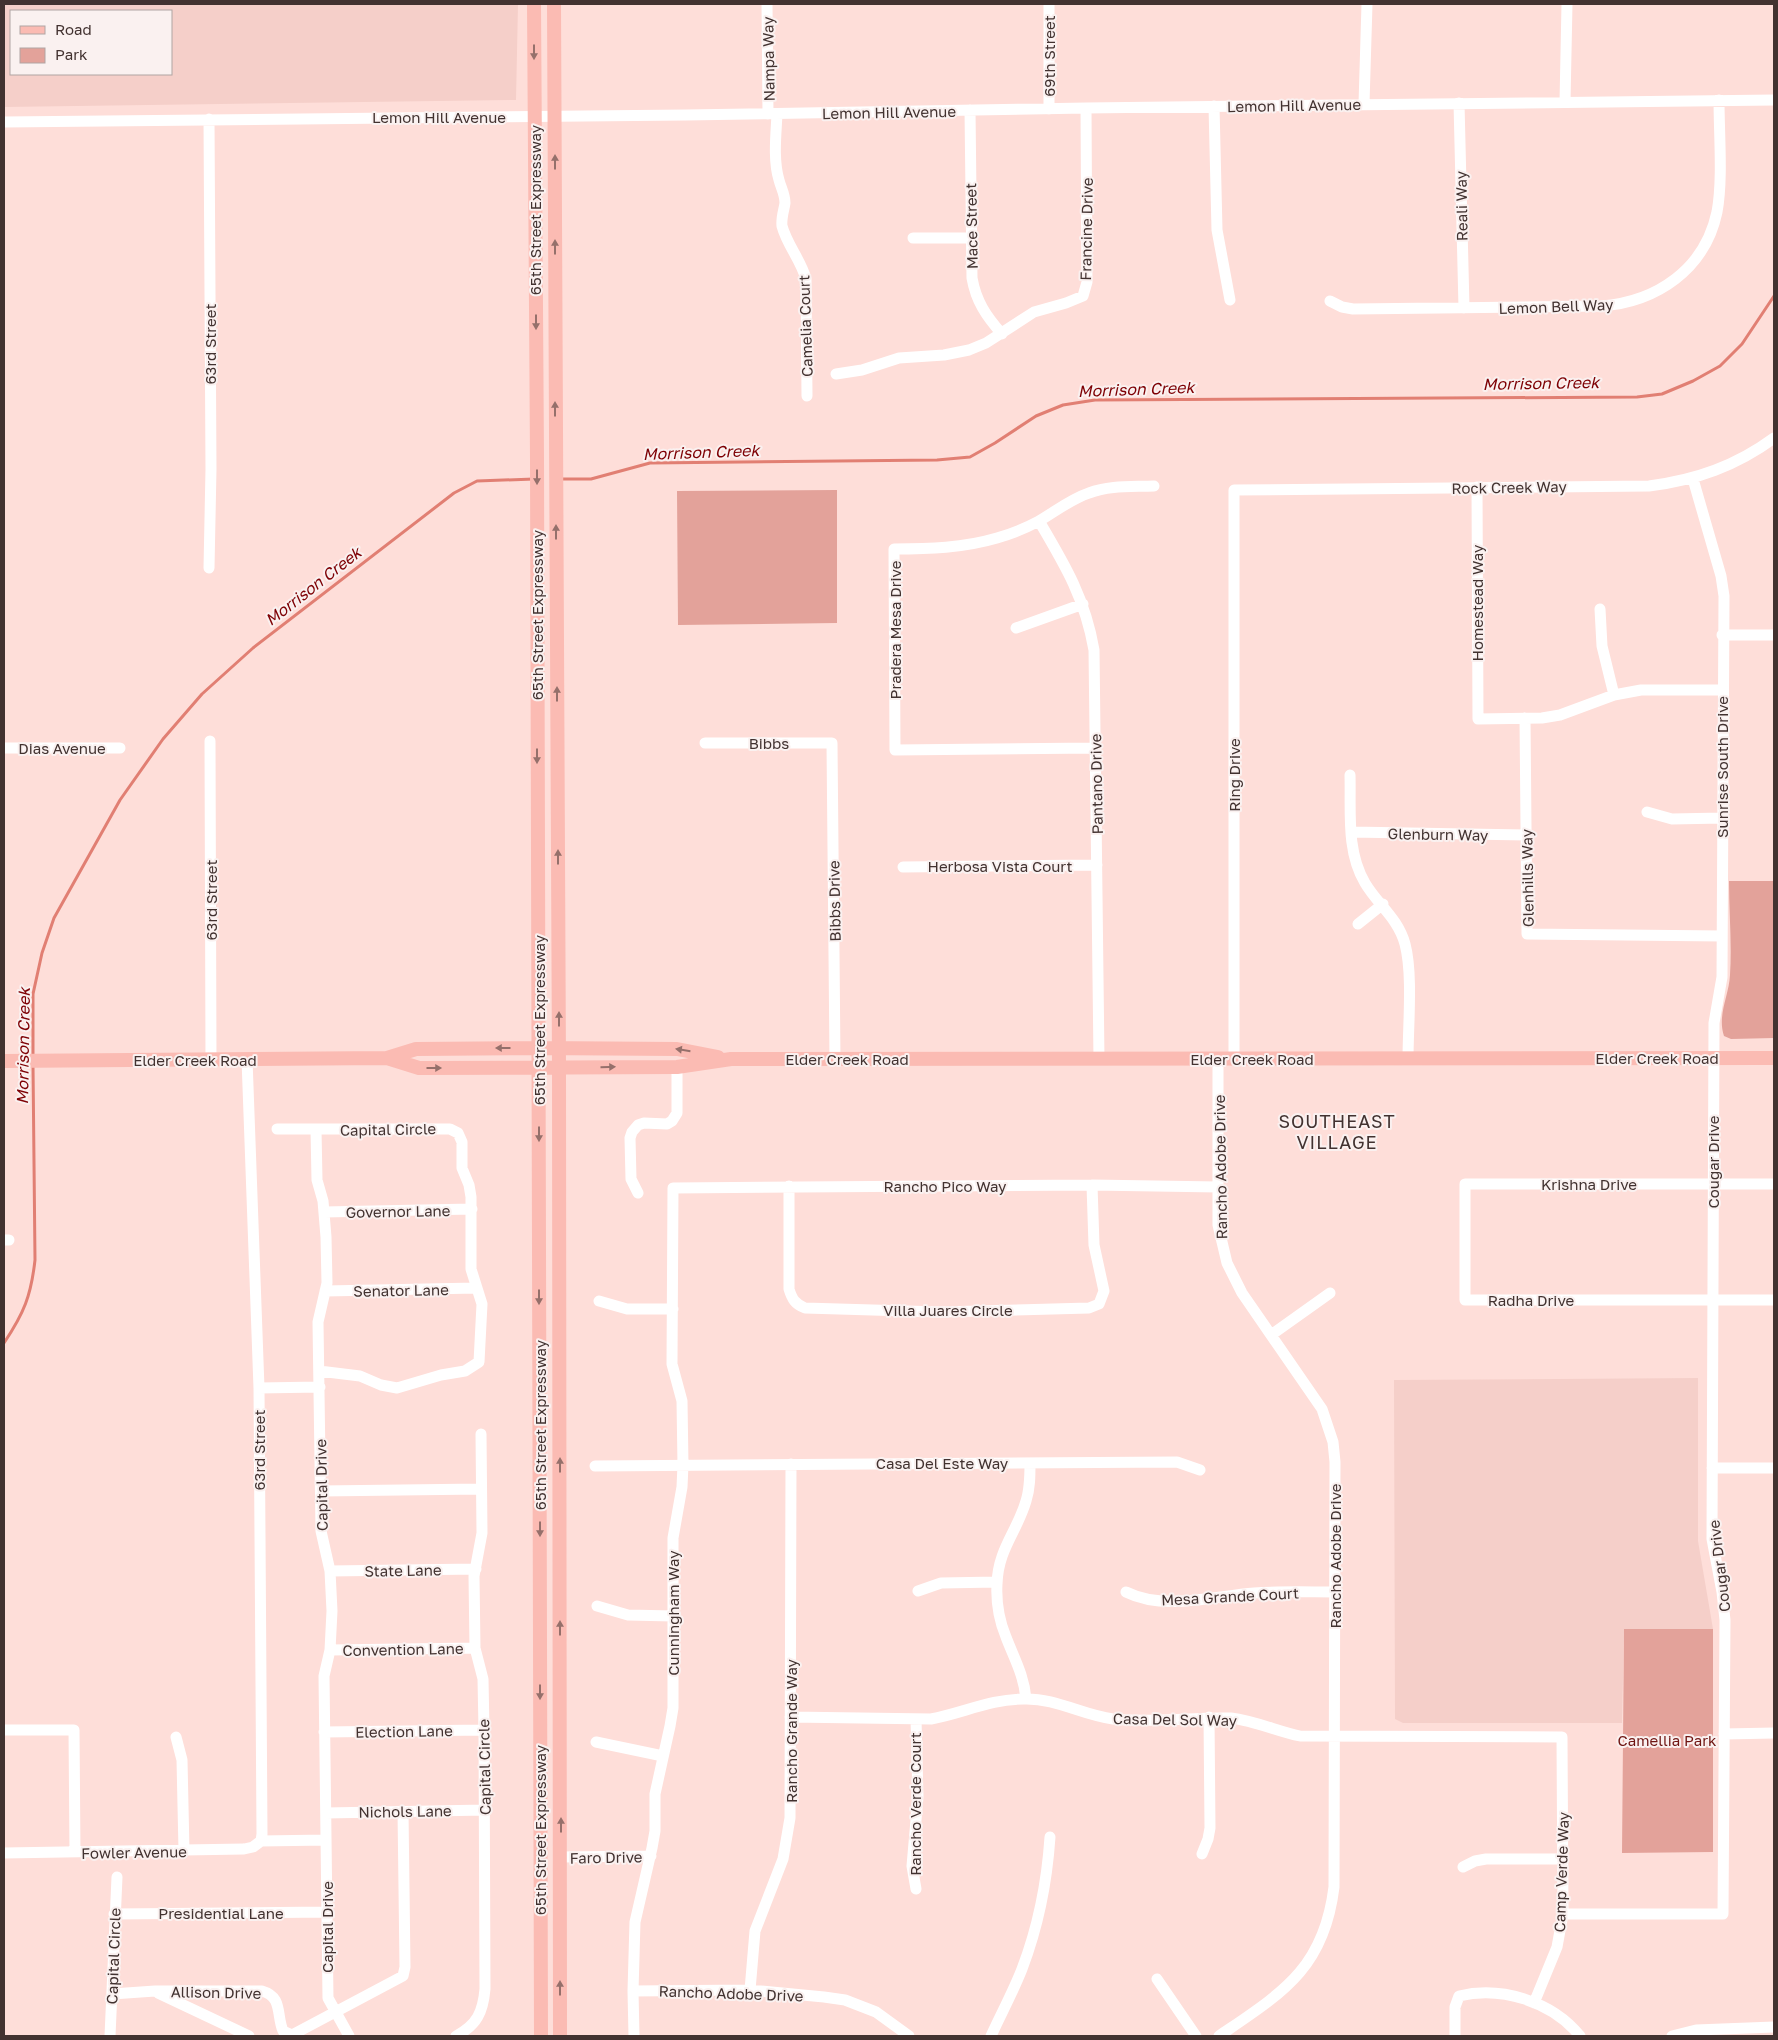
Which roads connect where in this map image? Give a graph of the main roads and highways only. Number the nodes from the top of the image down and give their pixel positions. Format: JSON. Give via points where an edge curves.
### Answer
{"nodes":[{"id":1,"x":534,"y":4,"type":"edge"},
{"id":2,"x":554,"y":4,"type":"edge"},
{"id":3,"x":538,"y":1048,"type":"junction"},
{"id":4,"x":559,"y":1048,"type":"junction"},
{"id":5,"x":387,"y":1058,"type":"junction"},
{"id":6,"x":1774,"y":1058,"type":"edge"},
{"id":7,"x":731,"y":1059,"type":"junction"},
{"id":8,"x":10,"y":1061,"type":"edge"},
{"id":9,"x":539,"y":1068,"type":"junction"},
{"id":10,"x":559,"y":1068,"type":"junction"},
{"id":11,"x":541,"y":2036,"type":"edge"},
{"id":12,"x":560,"y":2036,"type":"edge"}],
"edges":[{"from":1,"to":3,"type":"main road","name":"65th Street Expressway","one_way":true},
{"from":4,"to":2,"type":"main road","name":"65th Street Expressway","one_way":true},
{"from":3,"to":4,"type":"main road","name":"Elder Creek Road"},
{"from":3,"to":5,"type":"main road","name":"Elder Creek Road","one_way":true,"via":[[416,1049]]},
{"from":3,"to":9,"type":"main road","name":"65th Street Expressway"},
{"from":7,"to":4,"type":"main road","name":"Elder Creek Road","one_way":true,"via":[[677,1049]]},
{"from":4,"to":10,"type":"main road","name":"65th Street Expressway"},
{"from":5,"to":8,"type":"main road","name":"Elder Creek Road"},
{"from":5,"to":9,"type":"main road","name":"Elder Creek Road","one_way":true,"via":[[419,1068]]},
{"from":6,"to":7,"type":"main road","name":"Elder Creek Road"},
{"from":10,"to":7,"type":"main road","name":"Elder Creek Road","one_way":true,"via":[[677,1067]]},
{"from":9,"to":10,"type":"main road","name":"Elder Creek Road"},
{"from":9,"to":11,"type":"main road","name":"65th Street Expressway","one_way":true},
{"from":12,"to":10,"type":"main road","name":"65th Street Expressway","one_way":true}]}
